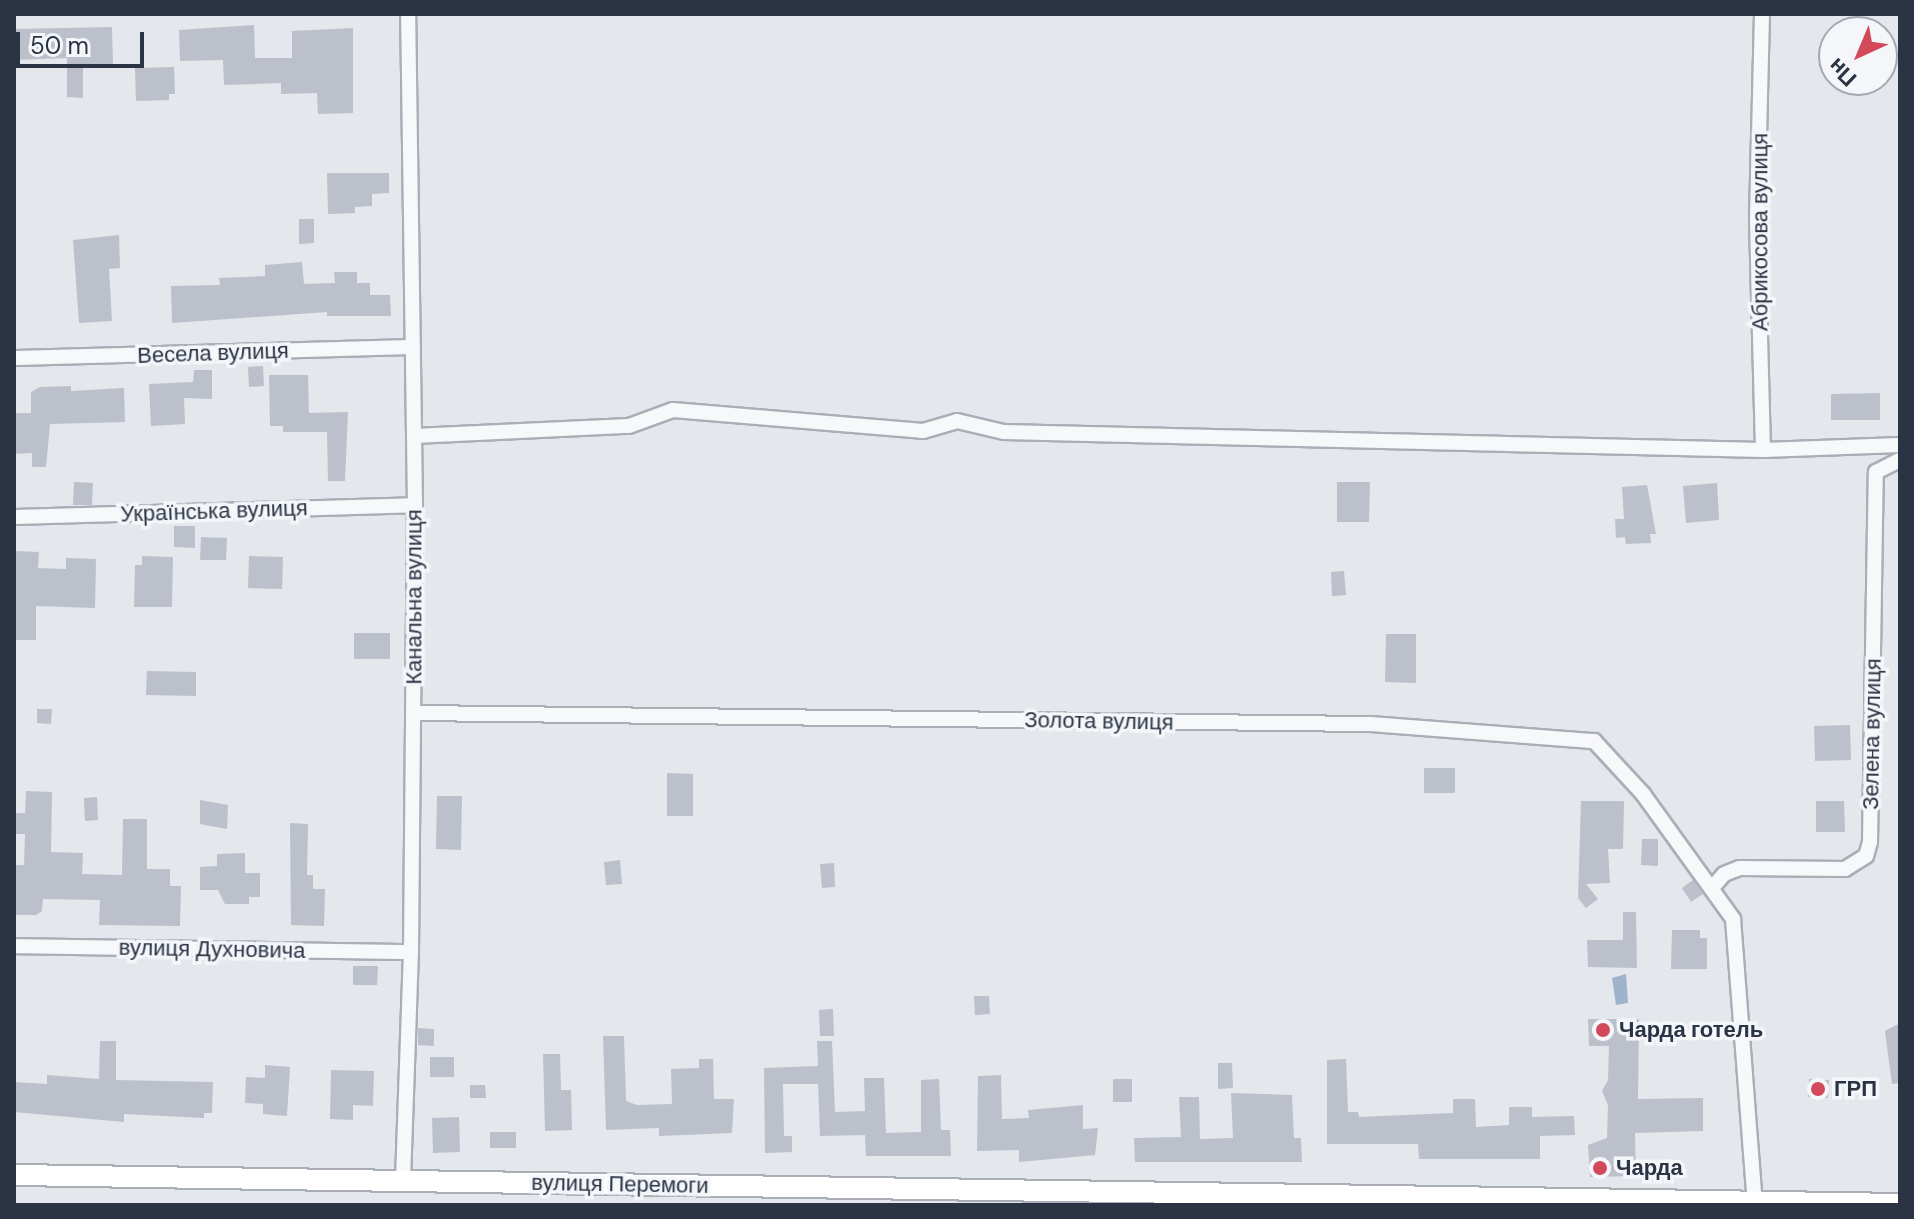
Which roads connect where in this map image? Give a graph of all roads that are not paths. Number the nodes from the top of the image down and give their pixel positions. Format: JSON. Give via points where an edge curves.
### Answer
{"nodes":[{"id":1,"x":408,"y":14,"type":"edge"},
{"id":2,"x":1762,"y":14,"type":"edge"},
{"id":3,"x":413,"y":347,"type":"junction"},
{"id":4,"x":14,"y":358,"type":"edge"},
{"id":5,"x":414,"y":436,"type":"junction"},
{"id":6,"x":1900,"y":445,"type":"edge"},
{"id":7,"x":1763,"y":450,"type":"junction"},
{"id":8,"x":1900,"y":460,"type":"edge"},
{"id":9,"x":415,"y":505,"type":"junction"},
{"id":10,"x":14,"y":517,"type":"edge"},
{"id":11,"x":413,"y":713,"type":"junction"},
{"id":12,"x":1712,"y":888,"type":"junction"},
{"id":13,"x":14,"y":946,"type":"edge"},
{"id":14,"x":411,"y":952,"type":"junction"},
{"id":15,"x":14,"y":1175,"type":"edge"},
{"id":16,"x":403,"y":1180,"type":"junction"},
{"id":17,"x":1450,"y":1201,"type":"edge"},
{"id":18,"x":1755,"y":1202,"type":"junction"},
{"id":19,"x":1900,"y":1204,"type":"edge"}],
"edges":[{"from":1,"to":3,"type":"street","name":"Канальна вулиця"},
{"from":2,"to":7,"type":"street","name":"Абрикосова вулиця","via":[[1757,221]]},
{"from":3,"to":4,"type":"street","name":"Весела вулиця"},
{"from":3,"to":5,"type":"street","name":"Канальна вулиця"},
{"from":5,"to":7,"type":"street","via":[[629,426],[673,410],[923,431],[957,421],[1004,432]]},
{"from":5,"to":9,"type":"street","name":"Канальна вулиця"},
{"from":6,"to":7,"type":"street"},
{"from":8,"to":12,"type":"street","name":"Зелена вулиця","via":[[1876,472],[1866,856],[1845,869],[1740,868],[1724,874]]},
{"from":9,"to":10,"type":"street","name":"Українська вулиця"},
{"from":9,"to":11,"type":"street","name":"Канальна вулиця"},
{"from":11,"to":12,"type":"street","name":"Золота вулиця","via":[[1371,724],[1594,741],[1643,794]]},
{"from":11,"to":14,"type":"street","name":"Канальна вулиця"},
{"from":12,"to":18,"type":"street","via":[[1733,919],[1740,956]]},
{"from":13,"to":14,"type":"street","name":"вулиця Духновича"},
{"from":14,"to":16,"type":"street","name":"Канальна вулиця"},
{"from":15,"to":16,"type":"street","name":"вулиця Перемоги"},
{"from":16,"to":17,"type":"street","name":"вулиця Перемоги"},
{"from":17,"to":18,"type":"street","name":"вулиця Перемоги"},
{"from":18,"to":19,"type":"street","name":"вулиця Перемоги"}]}
